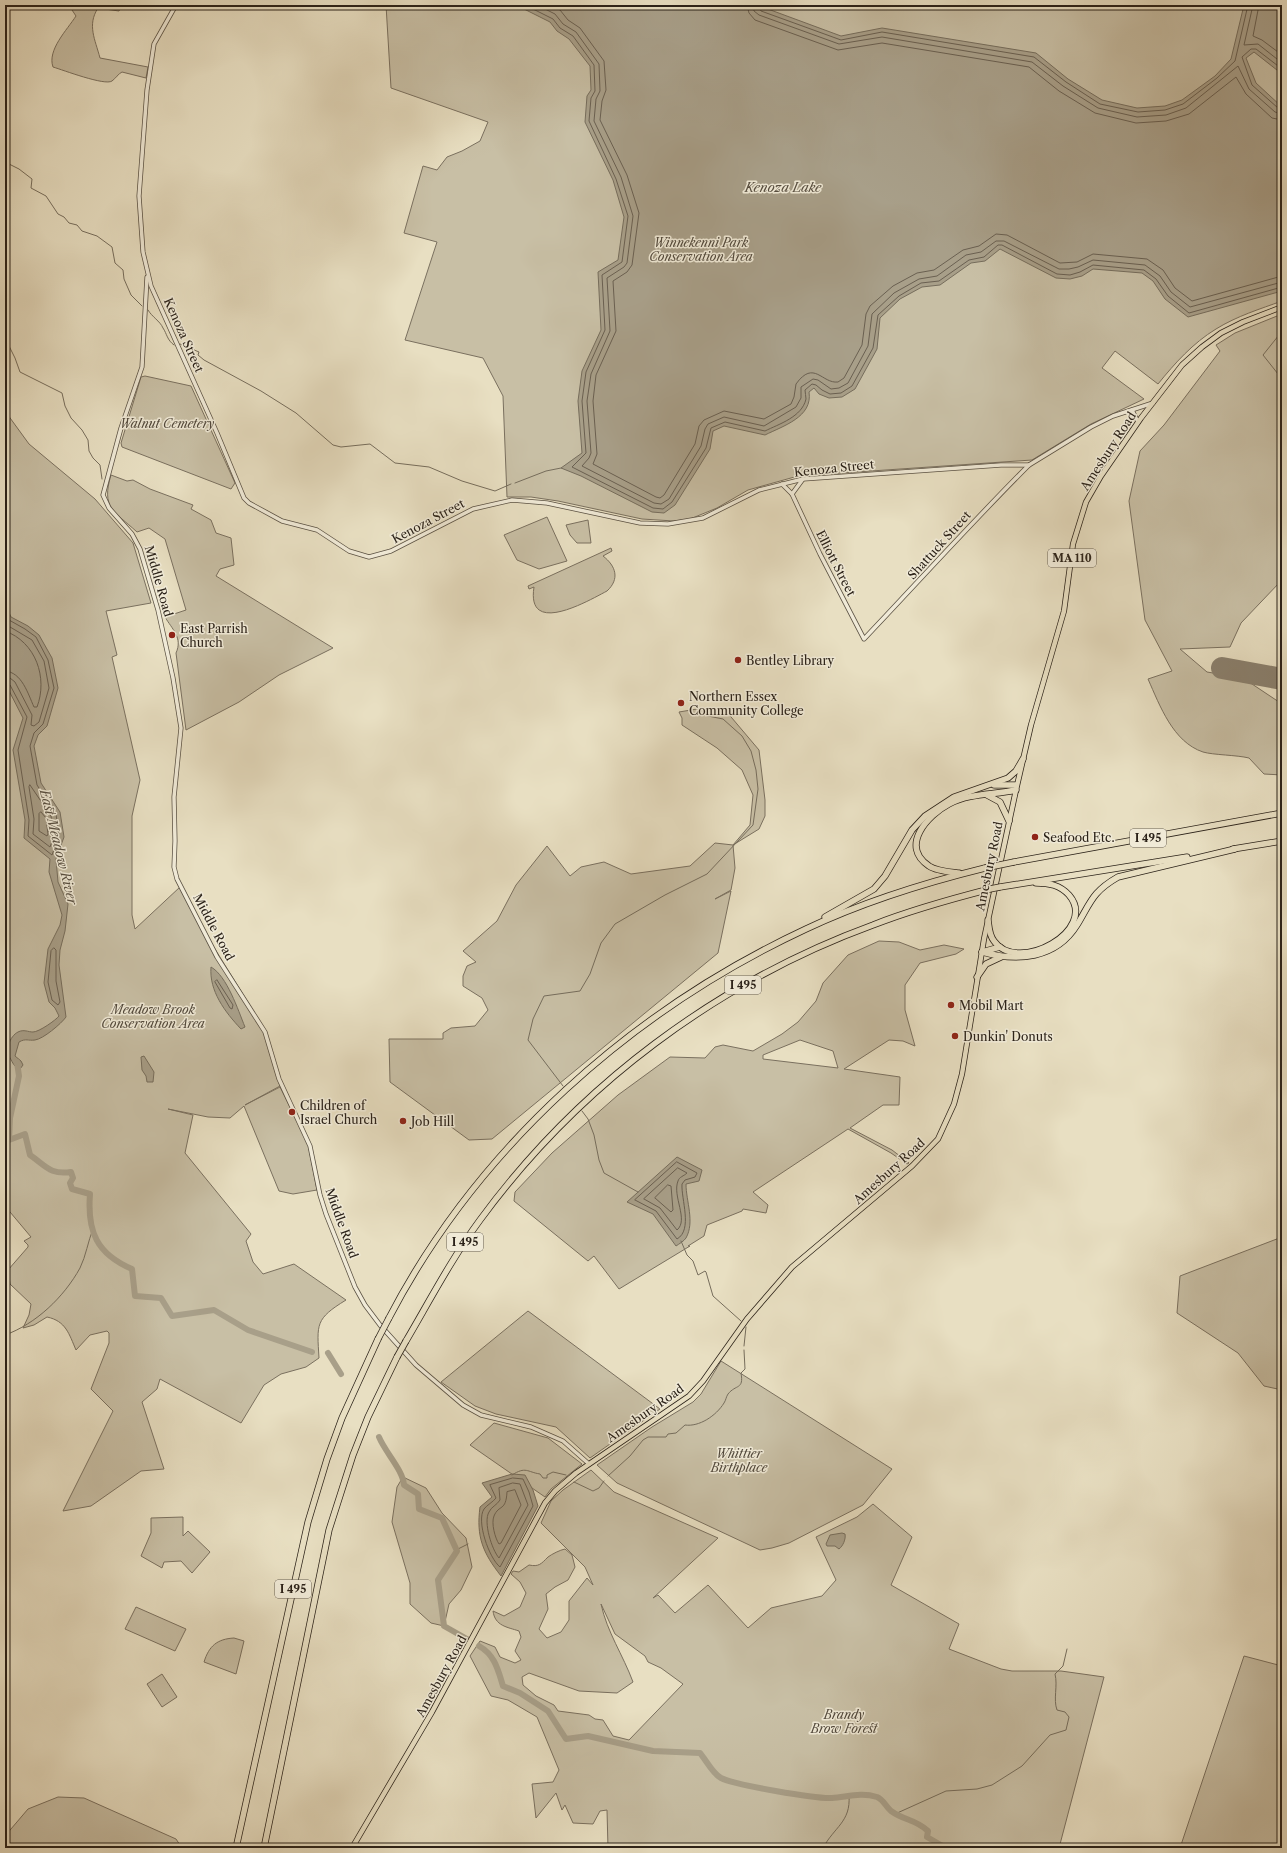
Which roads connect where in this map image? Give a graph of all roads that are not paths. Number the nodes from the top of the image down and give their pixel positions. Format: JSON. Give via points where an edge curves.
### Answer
{"nodes":[{"id":1,"x":176,"y":5,"type":"edge"},
{"id":2,"x":147,"y":273,"type":"junction"},
{"id":3,"x":1282,"y":307,"type":"edge"},
{"id":4,"x":1152,"y":403,"type":"junction"},
{"id":5,"x":1132,"y":410,"type":"junction"},
{"id":6,"x":1138,"y":422,"type":"junction"},
{"id":7,"x":1029,"y":465,"type":"junction"},
{"id":8,"x":803,"y":479,"type":"junction"},
{"id":9,"x":782,"y":484,"type":"junction"},
{"id":10,"x":792,"y":494,"type":"junction"},
{"id":11,"x":864,"y":639,"type":"joint"},
{"id":12,"x":1023,"y":759,"type":"junction"},
{"id":13,"x":990,"y":785,"type":"junction"},
{"id":14,"x":1016,"y":788,"type":"junction"},
{"id":15,"x":985,"y":794,"type":"junction"},
{"id":16,"x":1282,"y":813,"type":"edge"},
{"id":17,"x":1009,"y":821,"type":"junction"},
{"id":18,"x":1282,"y":841,"type":"edge"},
{"id":19,"x":1235,"y":849,"type":"junction"},
{"id":20,"x":962,"y":874,"type":"junction"},
{"id":21,"x":1017,"y":884,"type":"junction"},
{"id":22,"x":988,"y":920,"type":"junction"},
{"id":23,"x":808,"y":928,"type":"junction"},
{"id":24,"x":1000,"y":947,"type":"junction"},
{"id":25,"x":982,"y":952,"type":"junction"},
{"id":26,"x":1003,"y":957,"type":"junction"},
{"id":27,"x":977,"y":977,"type":"junction"},
{"id":28,"x":589,"y":1464,"type":"junction"},
{"id":29,"x":236,"y":1848,"type":"edge"},
{"id":30,"x":264,"y":1848,"type":"edge"},
{"id":31,"x":352,"y":1848,"type":"edge"}],
"edges":[{"from":1,"to":2,"type":"street","name":"Kenoza Street","via":[[154,44],[147,90],[139,204]]},
{"from":2,"to":9,"type":"street","name":"Kenoza Street","via":[[244,498],[249,504],[282,521],[317,530],[360,556],[373,557],[391,551],[468,511],[494,503],[512,500],[536,501],[640,523],[668,524],[703,518],[744,496]]},
{"from":2,"to":28,"type":"street","name":"Middle Road","via":[[142,367],[121,428],[103,495],[108,508],[135,539],[140,549],[158,610],[173,678],[181,728],[174,797],[176,879],[218,957],[265,1032],[279,1079],[310,1146],[326,1214],[355,1287],[365,1305],[380,1326],[416,1365],[463,1405],[482,1415],[531,1427],[563,1441]]},
{"from":3,"to":4,"type":"main road","name":"Amesbury Road","number":"MA 110","via":[[1243,322],[1221,333],[1202,347],[1182,365]]},
{"from":4,"to":5,"type":"street"},
{"from":4,"to":6,"type":"main road","name":"Amesbury Road","number":"MA 110"},
{"from":5,"to":6,"type":"street"},
{"from":5,"to":7,"type":"street","via":[[1092,427]]},
{"from":6,"to":12,"type":"main road","name":"Amesbury Road","number":"MA 110","via":[[1101,476],[1086,502],[1077,527],[1064,611]]},
{"from":7,"to":8,"type":"street","name":"Kenoza Street"},
{"from":7,"to":11,"type":"street","name":"Shattuck Street","via":[[978,515],[942,558]]},
{"from":8,"to":9,"type":"street","name":"Kenoza Street"},
{"from":8,"to":10,"type":"street"},
{"from":9,"to":10,"type":"street","name":"Elliott Street"},
{"from":10,"to":11,"type":"street","name":"Elliott Street","via":[[813,541]]},
{"from":12,"to":13,"type":"highway","via":[[1012,775]]},
{"from":12,"to":14,"type":"main road","name":"Amesbury Road","number":"MA 110"},
{"from":13,"to":14,"type":"highway"},
{"from":13,"to":23,"type":"highway","via":[[954,797],[925,816],[912,830],[885,876],[874,889]]},
{"from":14,"to":15,"type":"highway"},
{"from":14,"to":17,"type":"main road","name":"Amesbury Road","number":"MA 110"},
{"from":15,"to":17,"type":"highway","via":[[1000,802]]},
{"from":15,"to":20,"type":"highway","via":[[966,796],[948,804],[920,828],[917,849],[929,867]]},
{"from":16,"to":20,"type":"highway","number":"I 495","bridge":true,"via":[[1014,862]]},
{"from":17,"to":22,"type":"main road","name":"Amesbury Road","number":"MA 110"},
{"from":18,"to":19,"type":"highway","number":"I 495"},
{"from":19,"to":21,"type":"highway","number":"I 495"},
{"from":19,"to":26,"type":"highway","via":[[1118,877],[1094,895],[1062,943],[1042,954]]},
{"from":20,"to":23,"type":"highway","number":"I 495","via":[[914,887]]},
{"from":21,"to":24,"type":"highway","via":[[1042,883],[1064,889],[1072,899],[1074,914],[1066,934],[1048,948],[1023,952]]},
{"from":21,"to":30,"type":"highway","number":"I 495","bridge":true,"via":[[906,913],[813,949],[729,993],[656,1043],[582,1105],[507,1184],[453,1261],[406,1341],[371,1410],[353,1455],[329,1530]]},
{"from":22,"to":24,"type":"highway","via":[[990,934]]},
{"from":22,"to":25,"type":"main road","name":"Amesbury Road","number":"MA 110"},
{"from":23,"to":29,"type":"highway","number":"I 495","bridge":true,"via":[[682,997],[601,1058],[515,1141],[462,1205],[431,1249],[378,1339],[342,1418],[325,1466],[308,1522]]},
{"from":24,"to":25,"type":"highway"},
{"from":25,"to":26,"type":"highway"},
{"from":25,"to":27,"type":"main road","name":"Amesbury Road","number":"MA 110"},
{"from":26,"to":27,"type":"highway","via":[[986,964]]},
{"from":27,"to":28,"type":"main road","name":"Amesbury Road","number":"MA 110","via":[[959,1085],[946,1124],[932,1147],[792,1267],[747,1319],[689,1396]]},
{"from":28,"to":31,"type":"main road","name":"Amesbury Road","number":"MA 110","via":[[560,1486],[541,1509],[467,1649]]}]}
